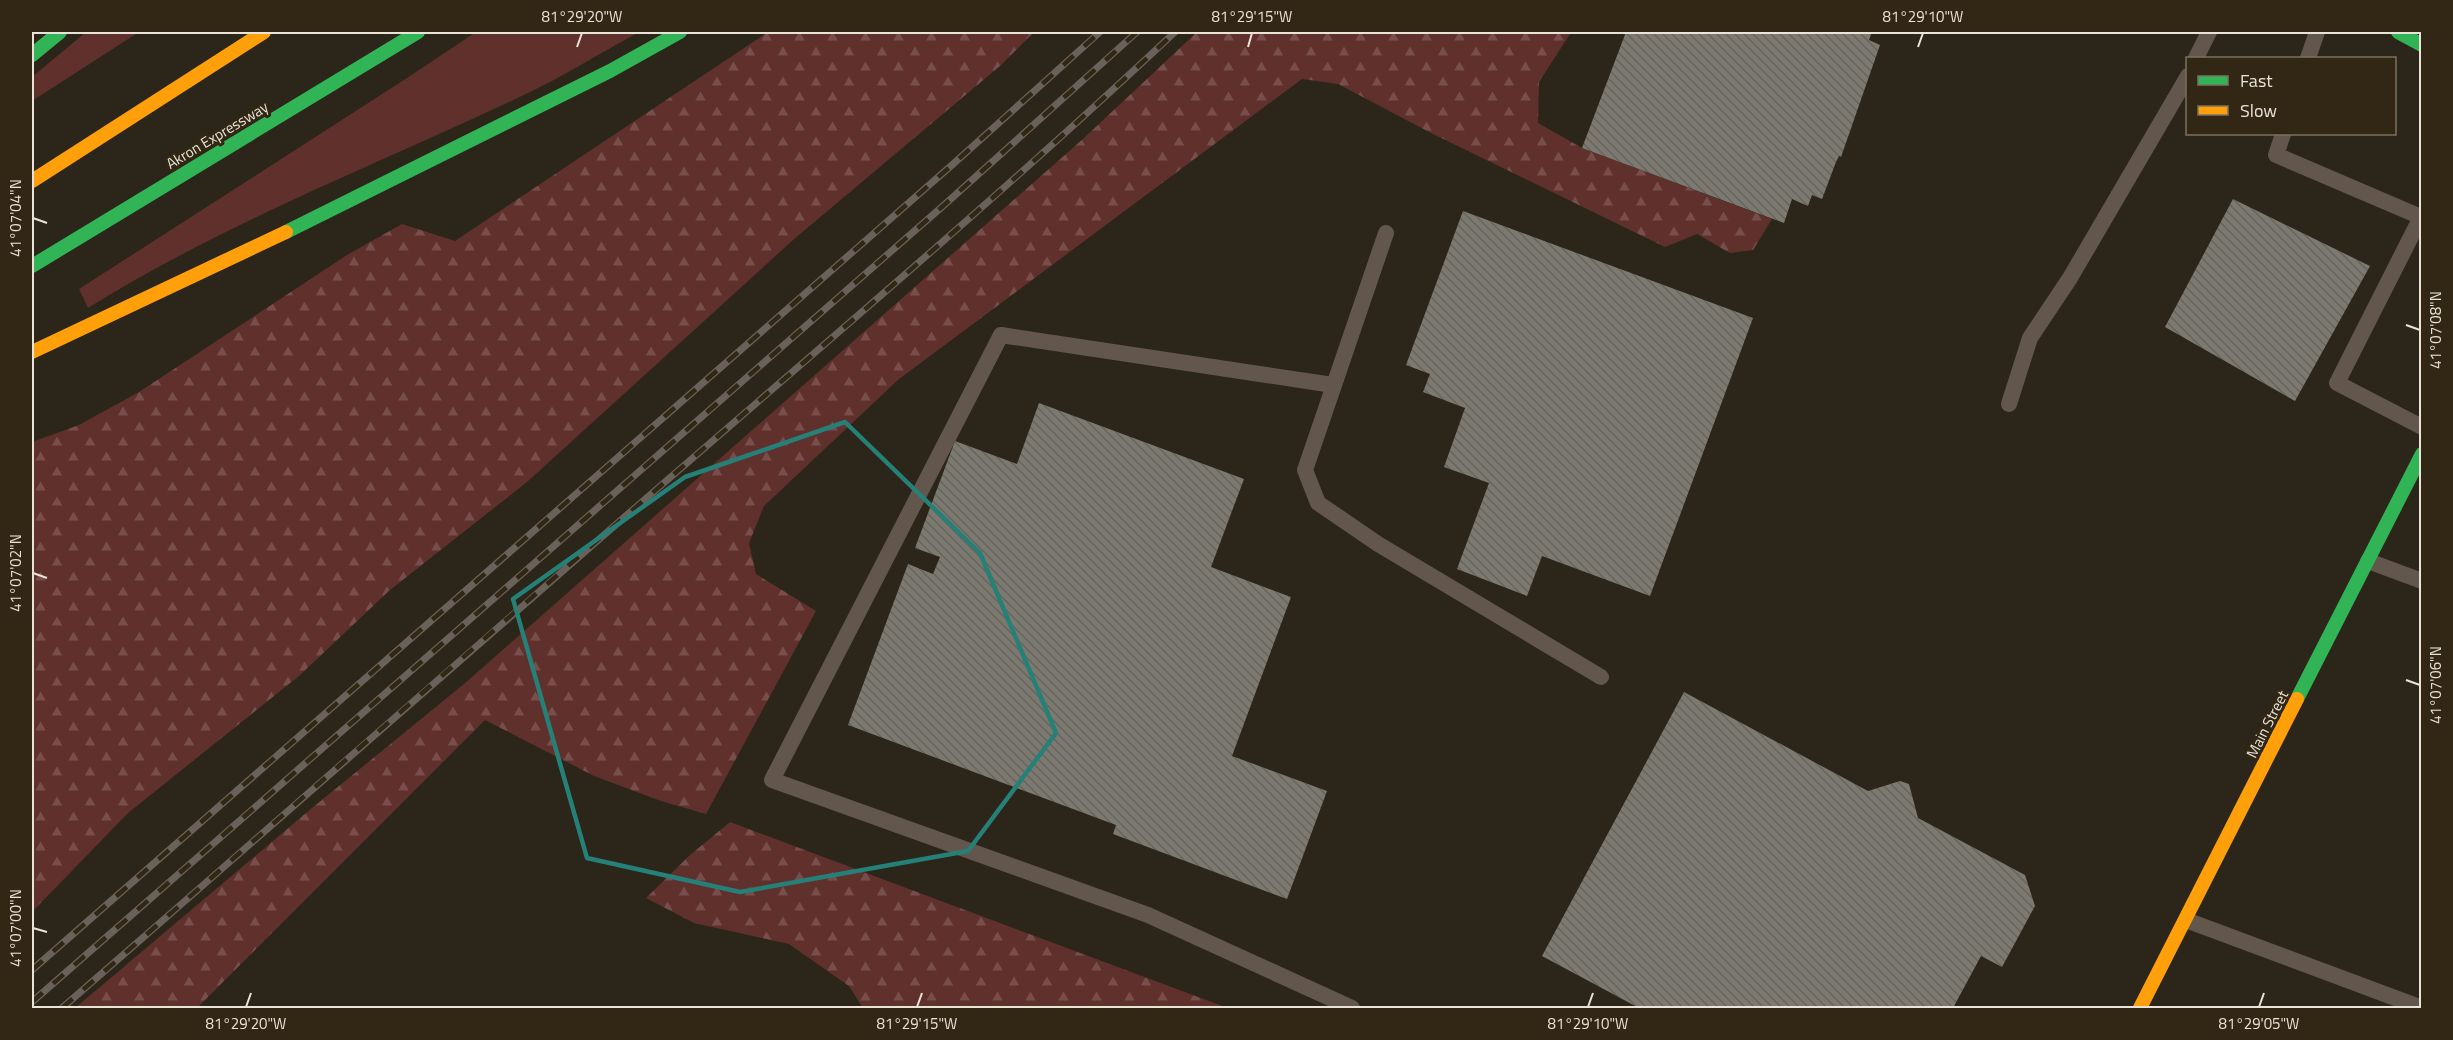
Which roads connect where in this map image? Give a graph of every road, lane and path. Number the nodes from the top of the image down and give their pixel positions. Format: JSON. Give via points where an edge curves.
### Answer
{"nodes":[{"id":1,"x":60,"y":32,"type":"edge"},
{"id":2,"x":264,"y":32,"type":"edge"},
{"id":3,"x":418,"y":32,"type":"edge"},
{"id":4,"x":680,"y":32,"type":"edge"},
{"id":5,"x":2209,"y":32,"type":"edge"},
{"id":6,"x":2317,"y":32,"type":"edge"},
{"id":7,"x":2398,"y":32,"type":"edge"},
{"id":8,"x":2421,"y":45,"type":"edge"},
{"id":9,"x":32,"y":55,"type":"edge"},
{"id":10,"x":2196,"y":57,"type":"edge"},
{"id":11,"x":2308,"y":57,"type":"edge"},
{"id":12,"x":2186,"y":78,"type":"edge"},
{"id":13,"x":2283,"y":135,"type":"edge"},
{"id":14,"x":32,"y":181,"type":"edge"},
{"id":15,"x":1386,"y":233,"type":"dead end"},
{"id":16,"x":32,"y":266,"type":"edge"},
{"id":17,"x":32,"y":352,"type":"edge"},
{"id":18,"x":1334,"y":385,"type":"junction"},
{"id":19,"x":2009,"y":404,"type":"dead end"},
{"id":20,"x":2421,"y":427,"type":"edge"},
{"id":21,"x":2421,"y":454,"type":"edge"},
{"id":22,"x":2368,"y":561,"type":"junction"},
{"id":23,"x":2421,"y":581,"type":"edge"},
{"id":24,"x":1601,"y":677,"type":"dead end"},
{"id":25,"x":2186,"y":920,"type":"junction"},
{"id":26,"x":1352,"y":1008,"type":"edge"},
{"id":27,"x":2140,"y":1008,"type":"edge"},
{"id":28,"x":2421,"y":1008,"type":"edge"}],
"edges":[{"from":1,"to":9,"type":"main road"},
{"from":2,"to":14,"type":"main road"},
{"from":3,"to":16,"type":"main road","name":"Akron Expressway"},
{"from":4,"to":17,"type":"main road","via":[[582,87],[379,188]]},
{"from":5,"to":10,"type":"lane"},
{"from":6,"to":11,"type":"lane"},
{"from":7,"to":8,"type":"main road"},
{"from":12,"to":19,"type":"lane","via":[[2070,278],[2030,338]]},
{"from":13,"to":20,"type":"lane","via":[[2276,154],[2421,217],[2337,382]]},
{"from":15,"to":18,"type":"lane"},
{"from":18,"to":24,"type":"lane","via":[[1305,470],[1318,503],[1378,544]]},
{"from":18,"to":26,"type":"lane","via":[[1001,335],[772,780],[1149,915]]},
{"from":21,"to":22,"type":"main road","name":"Main Street"},
{"from":22,"to":23,"type":"lane"},
{"from":22,"to":25,"type":"main road","name":"Main Street"},
{"from":25,"to":27,"type":"main road","name":"Main Street"},
{"from":25,"to":28,"type":"lane"}]}
